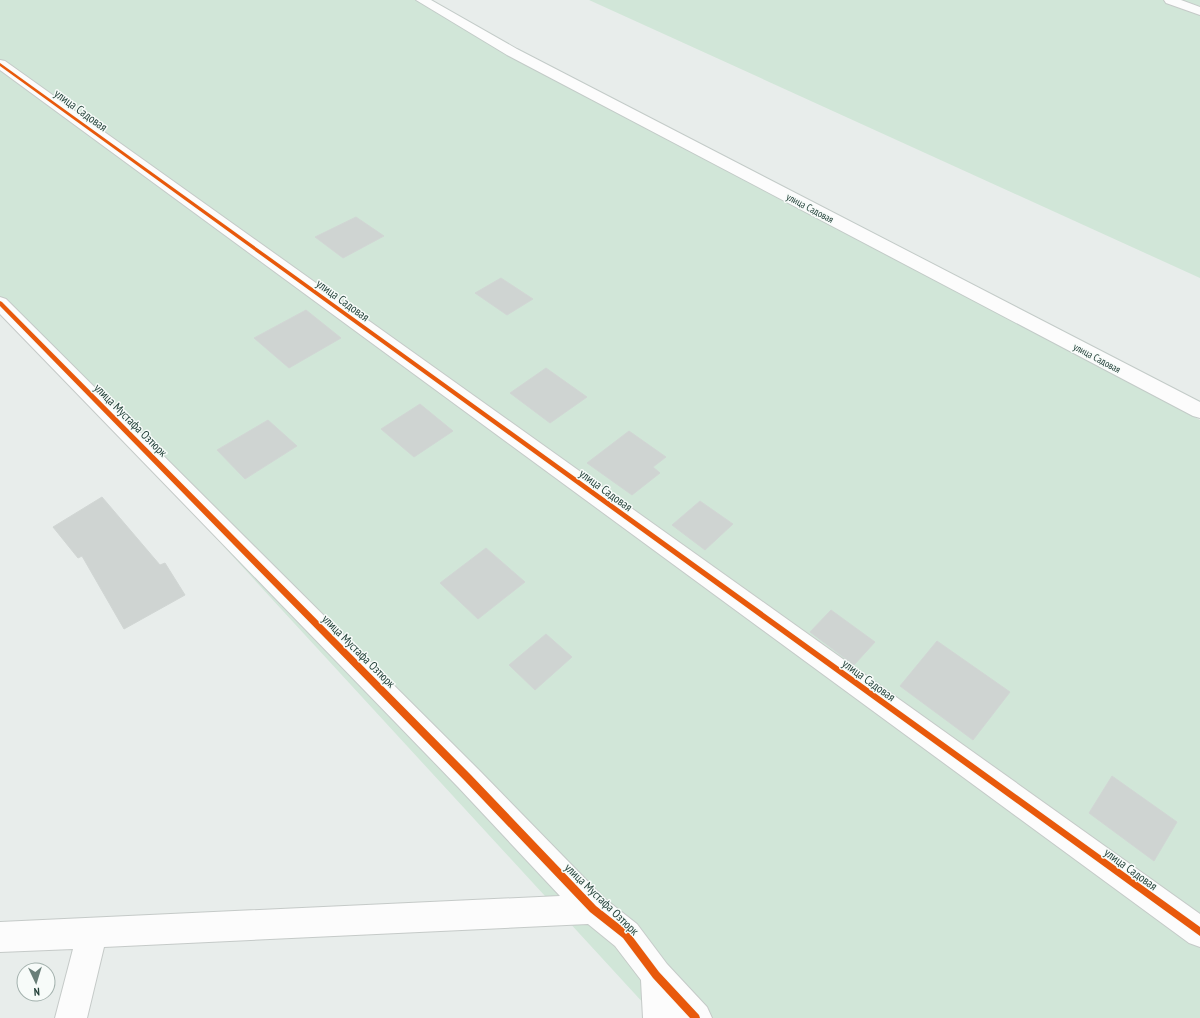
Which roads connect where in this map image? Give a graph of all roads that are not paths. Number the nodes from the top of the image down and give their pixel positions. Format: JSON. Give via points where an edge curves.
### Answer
{"nodes":[{"id":1,"x":422,"y":0,"type":"edge"},
{"id":2,"x":1170,"y":0,"type":"edge"},
{"id":3,"x":1200,"y":11,"type":"edge"},
{"id":4,"x":0,"y":64,"type":"edge"},
{"id":5,"x":0,"y":303,"type":"edge"},
{"id":6,"x":1200,"y":412,"type":"edge"},
{"id":7,"x":592,"y":909,"type":"junction"},
{"id":8,"x":93,"y":932,"type":"junction"},
{"id":9,"x":1200,"y":932,"type":"edge"},
{"id":10,"x":0,"y":936,"type":"edge"},
{"id":11,"x":656,"y":975,"type":"junction"},
{"id":12,"x":71,"y":1018,"type":"edge"},
{"id":13,"x":659,"y":1018,"type":"edge"},
{"id":14,"x":696,"y":1018,"type":"edge"}],
"edges":[{"from":1,"to":6,"type":"street","name":"улица Садовая","via":[[512,52]]},
{"from":2,"to":3,"type":"street"},
{"from":4,"to":9,"type":"street","name":"улица Садовая"},
{"from":5,"to":7,"type":"street","name":"улица Мустафа Озтюрк","via":[[468,778]]},
{"from":7,"to":8,"type":"street"},
{"from":7,"to":11,"type":"street","name":"улица Мустафа Озтюрк","via":[[626,935]]},
{"from":8,"to":10,"type":"street"},
{"from":8,"to":12,"type":"street"},
{"from":11,"to":13,"type":"street"},
{"from":11,"to":14,"type":"street","name":"улица Мустафа Озтюрк"}]}
